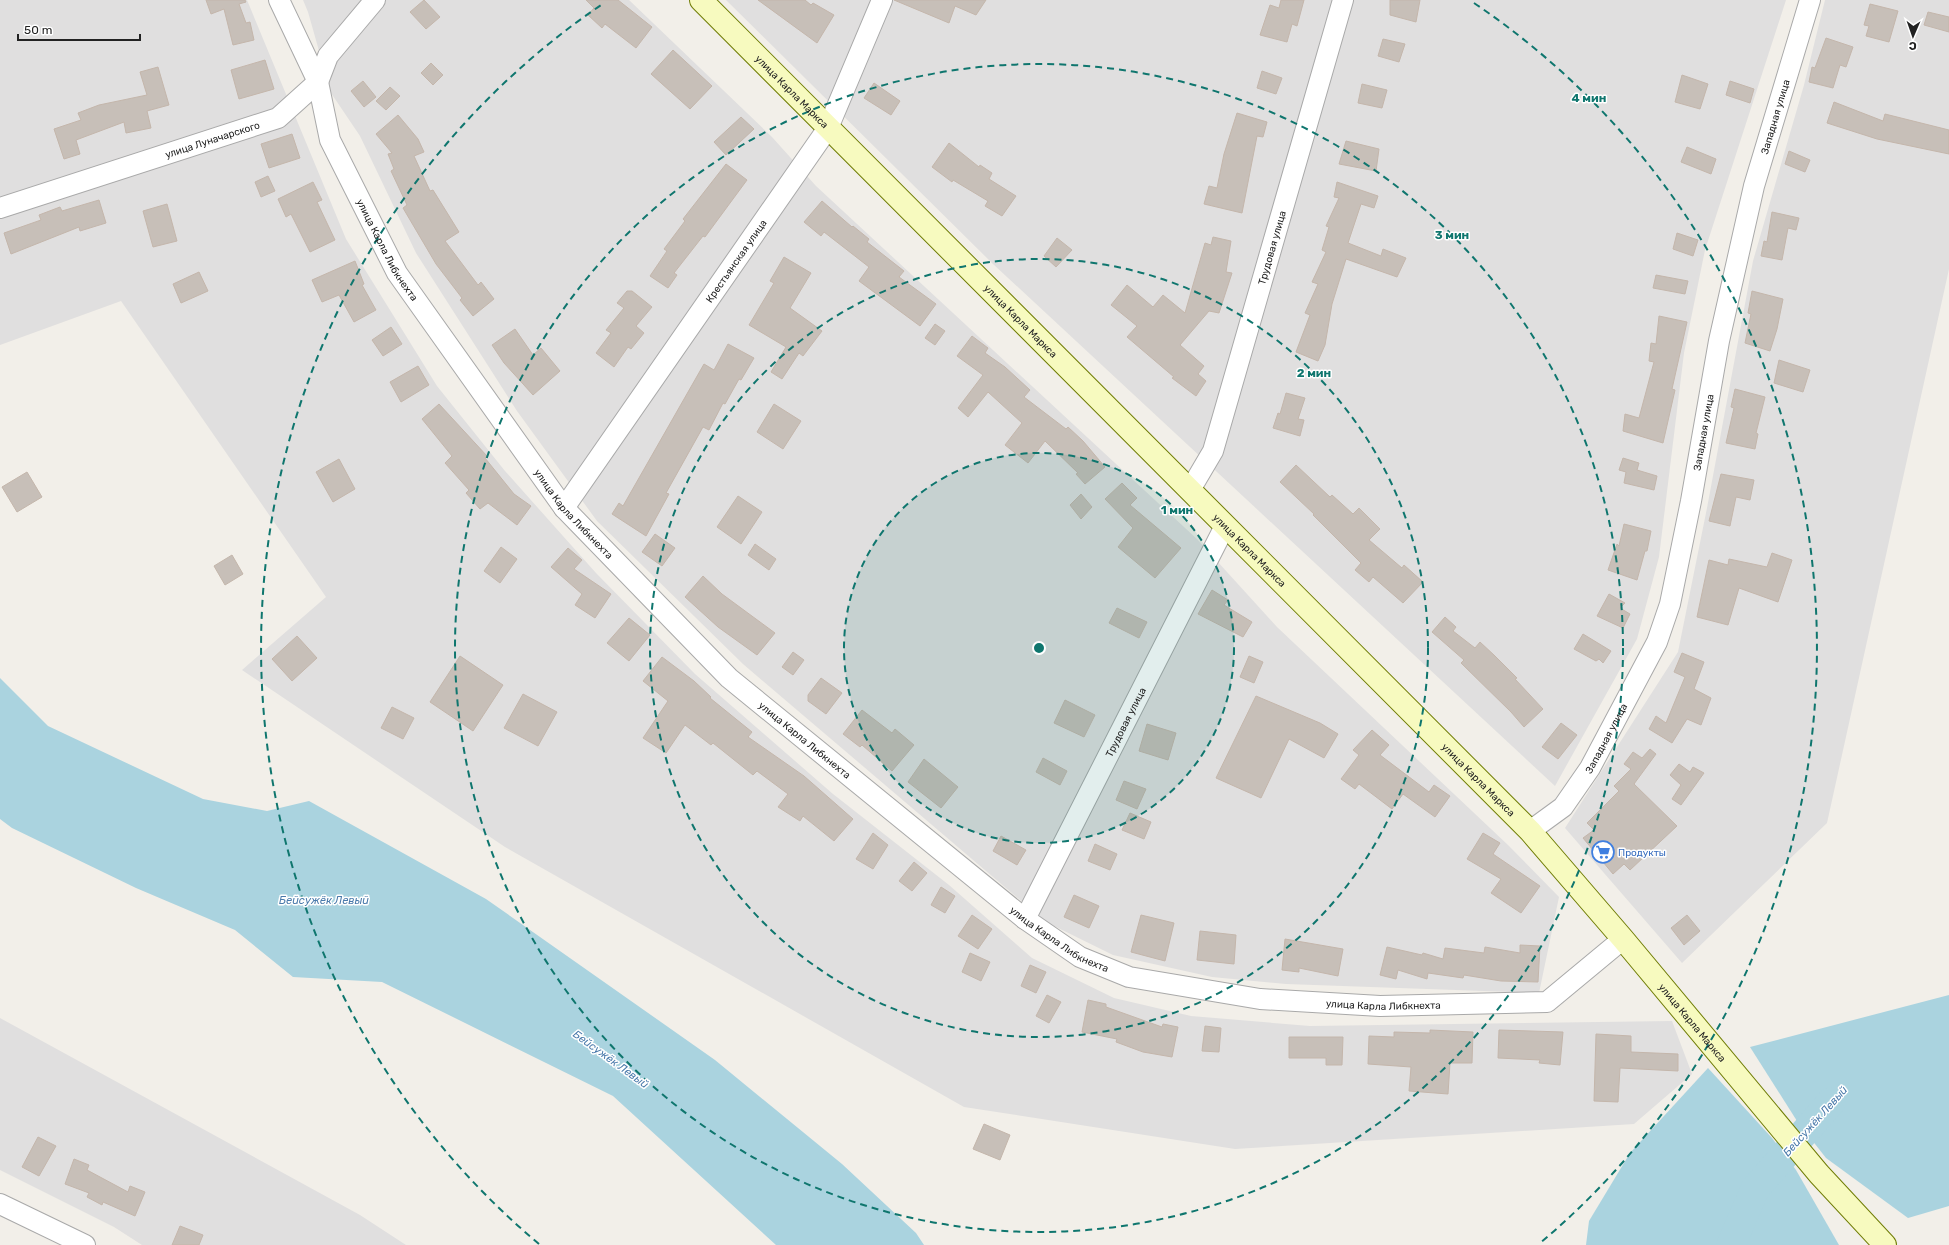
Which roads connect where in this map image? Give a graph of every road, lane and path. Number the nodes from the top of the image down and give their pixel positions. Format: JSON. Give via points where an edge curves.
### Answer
{"nodes":[{"id":1,"x":279,"y":0,"type":"edge"},
{"id":2,"x":375,"y":0,"type":"edge"},
{"id":3,"x":701,"y":0,"type":"edge"},
{"id":4,"x":882,"y":0,"type":"edge"},
{"id":5,"x":1343,"y":0,"type":"edge"},
{"id":6,"x":1810,"y":0,"type":"edge"},
{"id":7,"x":318,"y":82,"type":"junction"},
{"id":8,"x":828,"y":128,"type":"junction"},
{"id":9,"x":0,"y":208,"type":"edge"},
{"id":10,"x":1190,"y":490,"type":"junction"},
{"id":11,"x":564,"y":508,"type":"junction"},
{"id":12,"x":1225,"y":526,"type":"junction"},
{"id":13,"x":1530,"y":831,"type":"junction"},
{"id":14,"x":1025,"y":919,"type":"junction"},
{"id":15,"x":1623,"y":939,"type":"junction"},
{"id":16,"x":0,"y":1204,"type":"edge"},
{"id":17,"x":85,"y":1245,"type":"edge"},
{"id":18,"x":1885,"y":1245,"type":"edge"}],
"edges":[{"from":1,"to":7,"type":"street","name":"улица Карла Либкнехта"},
{"from":2,"to":7,"type":"street","name":"улица Луначарского","via":[[328,56]]},
{"from":3,"to":8,"type":"main road","name":"улица Карла Маркса"},
{"from":4,"to":8,"type":"street","name":"Крестьянская улица"},
{"from":5,"to":10,"type":"street","name":"Трудовая улица","via":[[1213,451]]},
{"from":6,"to":13,"type":"street","name":"Западная улица","via":[[1754,186],[1719,341],[1671,597],[1657,642],[1590,768],[1563,808]]},
{"from":7,"to":9,"type":"street","name":"улица Луначарского","via":[[278,118]]},
{"from":7,"to":11,"type":"street","name":"улица Карла Либкнехта","via":[[330,140],[397,273]]},
{"from":8,"to":10,"type":"main road","name":"улица Карла Маркса"},
{"from":8,"to":11,"type":"street","name":"Крестьянская улица"},
{"from":10,"to":12,"type":"main road","name":"улица Карла Маркса"},
{"from":11,"to":14,"type":"street","name":"улица Карла Либкнехта","via":[[729,678]]},
{"from":12,"to":13,"type":"main road","name":"улица Карла Маркса"},
{"from":12,"to":14,"type":"street","name":"Трудовая улица"},
{"from":13,"to":15,"type":"main road","name":"улица Карла Маркса"},
{"from":14,"to":15,"type":"street","name":"улица Карла Либкнехта","via":[[1080,957],[1129,976],[1260,999],[1380,1006],[1547,1002]]},
{"from":15,"to":18,"type":"main road","name":"улица Карла Маркса","via":[[1819,1174]]},
{"from":16,"to":17,"type":"street"}]}
